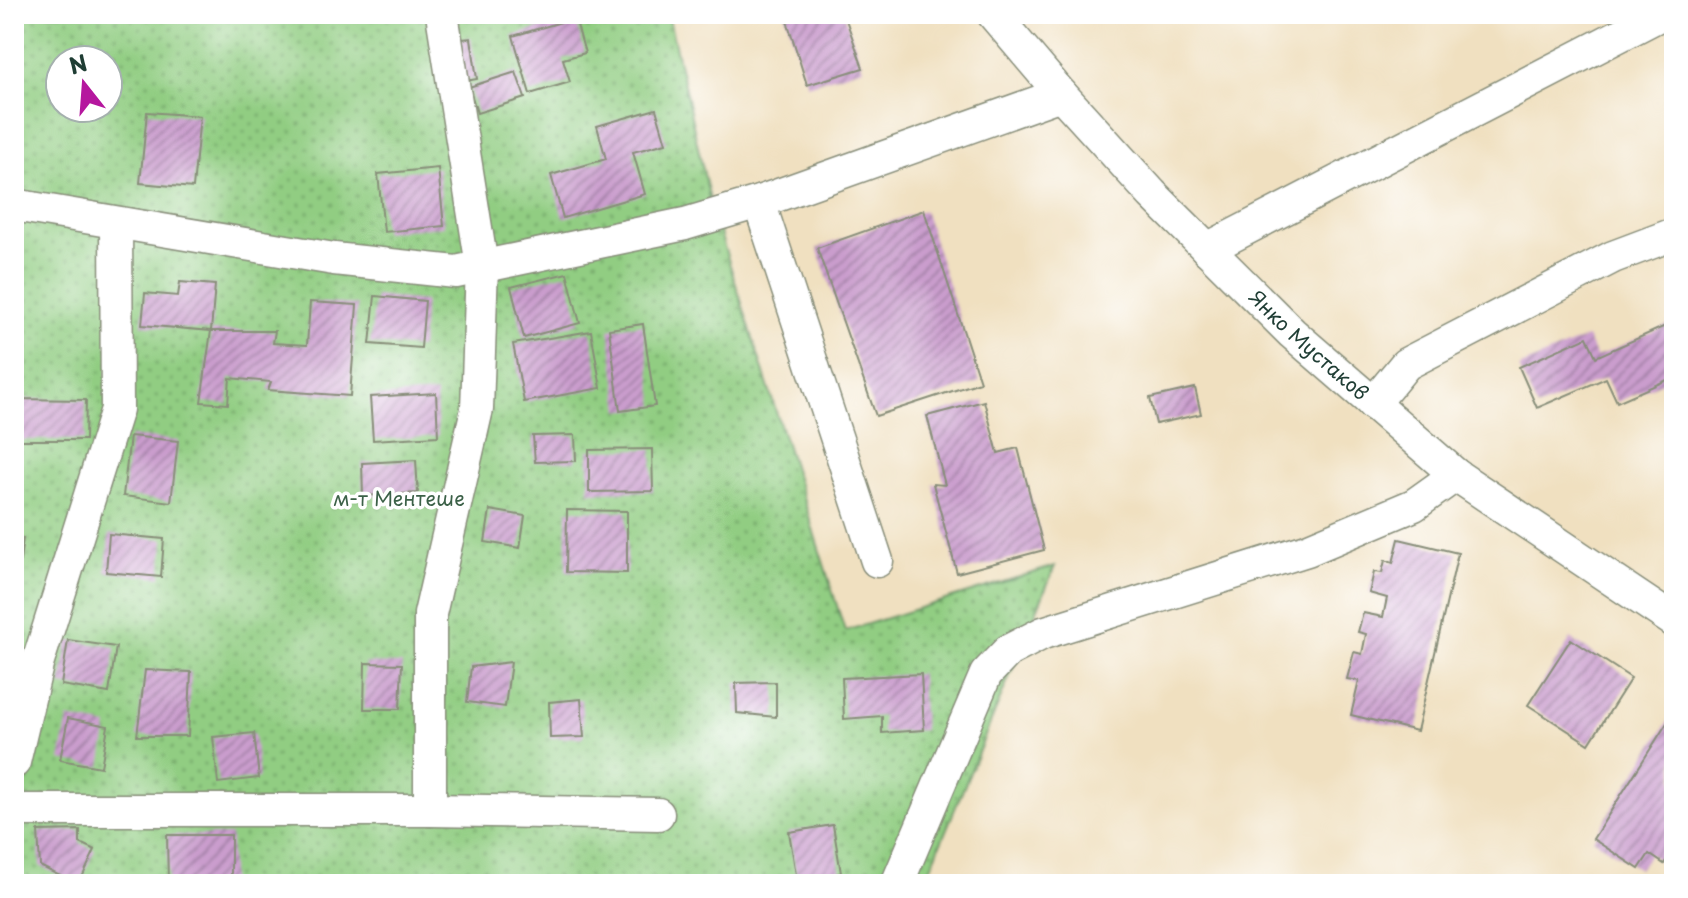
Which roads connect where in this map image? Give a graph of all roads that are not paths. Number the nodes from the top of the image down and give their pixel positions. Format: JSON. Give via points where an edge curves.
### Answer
{"nodes":[{"id":1,"x":442,"y":14,"type":"edge"},
{"id":2,"x":993,"y":14,"type":"edge"},
{"id":3,"x":1661,"y":14,"type":"edge"},
{"id":4,"x":1061,"y":94,"type":"junction"},
{"id":5,"x":759,"y":202,"type":"junction"},
{"id":6,"x":14,"y":205,"type":"edge"},
{"id":7,"x":116,"y":223,"type":"junction"},
{"id":8,"x":1674,"y":234,"type":"edge"},
{"id":9,"x":1207,"y":249,"type":"junction"},
{"id":10,"x":482,"y":266,"type":"junction"},
{"id":11,"x":1373,"y":404,"type":"junction"},
{"id":12,"x":1456,"y":475,"type":"junction"},
{"id":13,"x":877,"y":561,"type":"dead end"},
{"id":14,"x":1674,"y":621,"type":"edge"},
{"id":15,"x":14,"y":762,"type":"edge"},
{"id":16,"x":14,"y":810,"type":"edge"},
{"id":17,"x":430,"y":810,"type":"junction"},
{"id":18,"x":658,"y":814,"type":"dead end"},
{"id":19,"x":897,"y":884,"type":"edge"}],
"edges":[{"from":1,"to":10,"type":"street"},
{"from":2,"to":4,"type":"street","name":"Янко Мустаков"},
{"from":3,"to":9,"type":"street"},
{"from":4,"to":5,"type":"street"},
{"from":4,"to":9,"type":"street","name":"Янко Мустаков"},
{"from":5,"to":10,"type":"street","via":[[685,224]]},
{"from":5,"to":13,"type":"street"},
{"from":6,"to":7,"type":"street"},
{"from":7,"to":10,"type":"street","via":[[334,259],[456,272]]},
{"from":7,"to":15,"type":"street","via":[[117,409],[37,665]]},
{"from":8,"to":11,"type":"street","via":[[1613,257],[1406,364]]},
{"from":9,"to":11,"type":"street","name":"Янко Мустаков"},
{"from":10,"to":17,"type":"street","via":[[477,409],[430,614]]},
{"from":11,"to":12,"type":"street","name":"Янко Мустаков"},
{"from":12,"to":14,"type":"street","name":"Янко Мустаков"},
{"from":12,"to":19,"type":"street","via":[[1414,505],[1307,550],[1043,633],[1008,651],[986,674]]},
{"from":16,"to":17,"type":"street"},
{"from":17,"to":18,"type":"street"}]}
